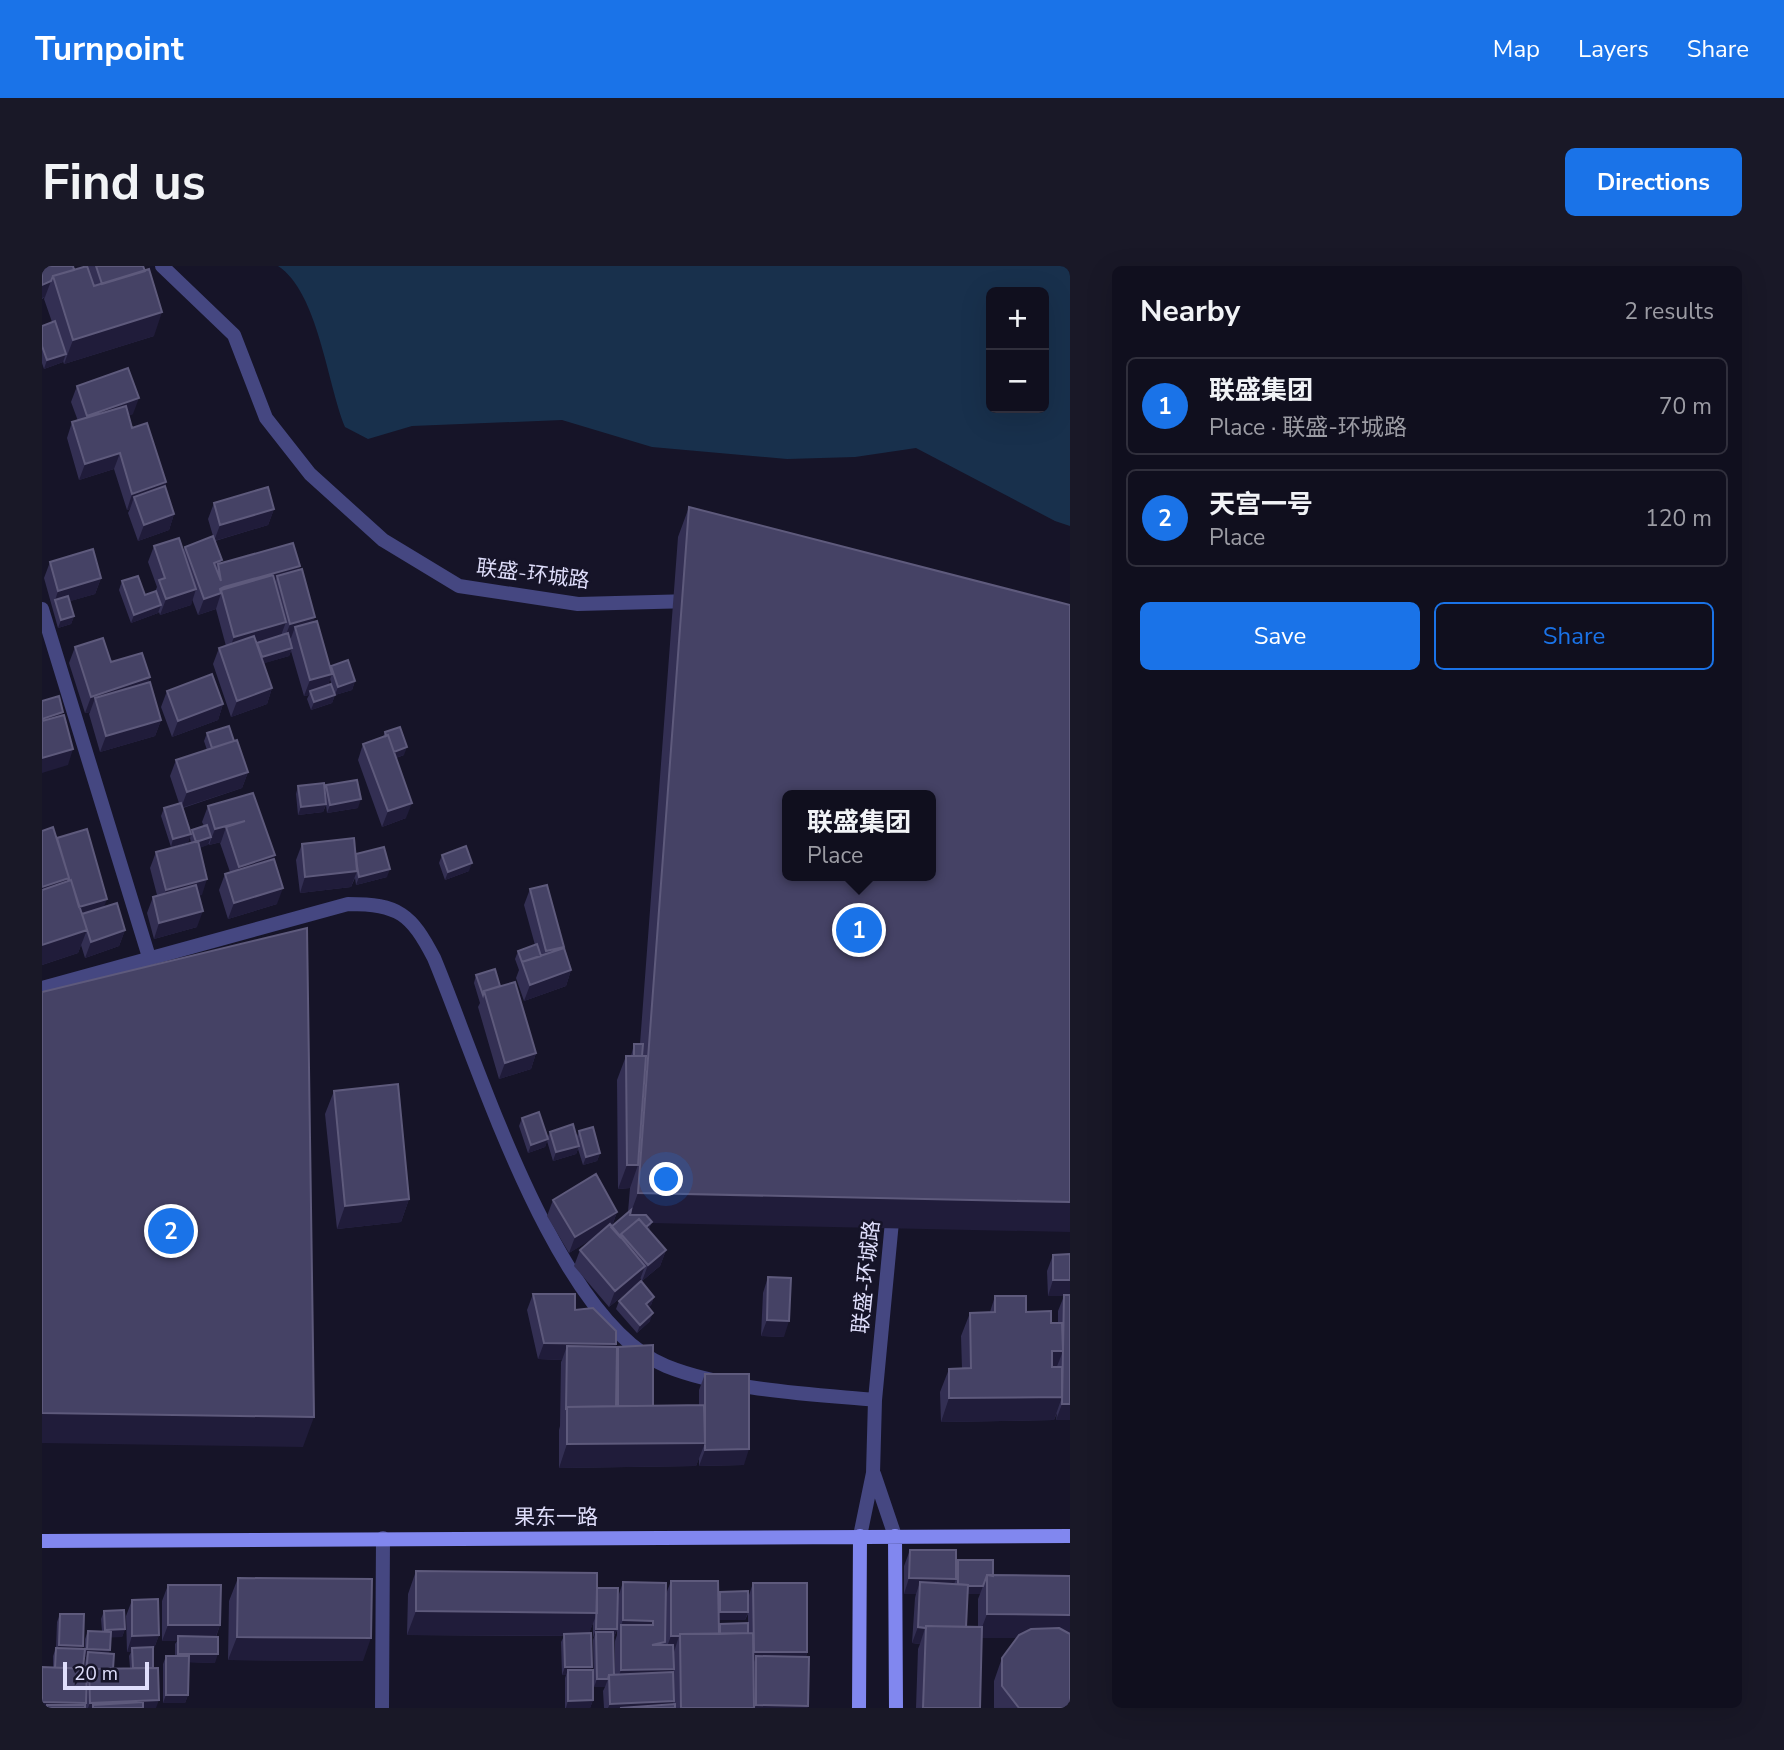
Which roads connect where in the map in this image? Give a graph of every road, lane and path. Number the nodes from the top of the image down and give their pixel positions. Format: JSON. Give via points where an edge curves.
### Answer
{"nodes":[{"id":1,"x":162,"y":266,"type":"edge"},
{"id":2,"x":714,"y":600,"type":"edge"},
{"id":3,"x":42,"y":609,"type":"edge"},
{"id":4,"x":149,"y":957,"type":"junction"},
{"id":5,"x":42,"y":988,"type":"edge"},
{"id":6,"x":894,"y":1190,"type":"edge"},
{"id":7,"x":875,"y":1400,"type":"junction"},
{"id":8,"x":873,"y":1473,"type":"junction"},
{"id":9,"x":895,"y":1535,"type":"junction"},
{"id":10,"x":860,"y":1536,"type":"junction"},
{"id":11,"x":1070,"y":1536,"type":"edge"},
{"id":12,"x":383,"y":1538,"type":"junction"},
{"id":13,"x":42,"y":1542,"type":"edge"},
{"id":14,"x":382,"y":1708,"type":"edge"},
{"id":15,"x":859,"y":1708,"type":"edge"},
{"id":16,"x":896,"y":1708,"type":"edge"}],
"edges":[{"from":1,"to":2,"type":"street","name":"联盛-环城路","via":[[234,335],[266,418],[310,474],[383,540],[458,586],[579,604]]},
{"from":3,"to":4,"type":"street"},
{"from":4,"to":5,"type":"street"},
{"from":4,"to":7,"type":"street","via":[[348,904],[401,911],[434,958],[541,1217],[600,1312],[632,1344],[664,1366],[766,1388]]},
{"from":6,"to":7,"type":"street","name":"联盛-环城路"},
{"from":7,"to":8,"type":"street","name":"联盛-环城路"},
{"from":8,"to":9,"type":"street"},
{"from":8,"to":10,"type":"street"},
{"from":9,"to":10,"type":"main road","name":"果东一路"},
{"from":9,"to":11,"type":"main road","name":"果东一路"},
{"from":9,"to":16,"type":"main road"},
{"from":10,"to":12,"type":"main road","name":"果东一路"},
{"from":10,"to":15,"type":"main road"},
{"from":12,"to":13,"type":"main road","name":"果东一路"},
{"from":12,"to":14,"type":"street"}]}
